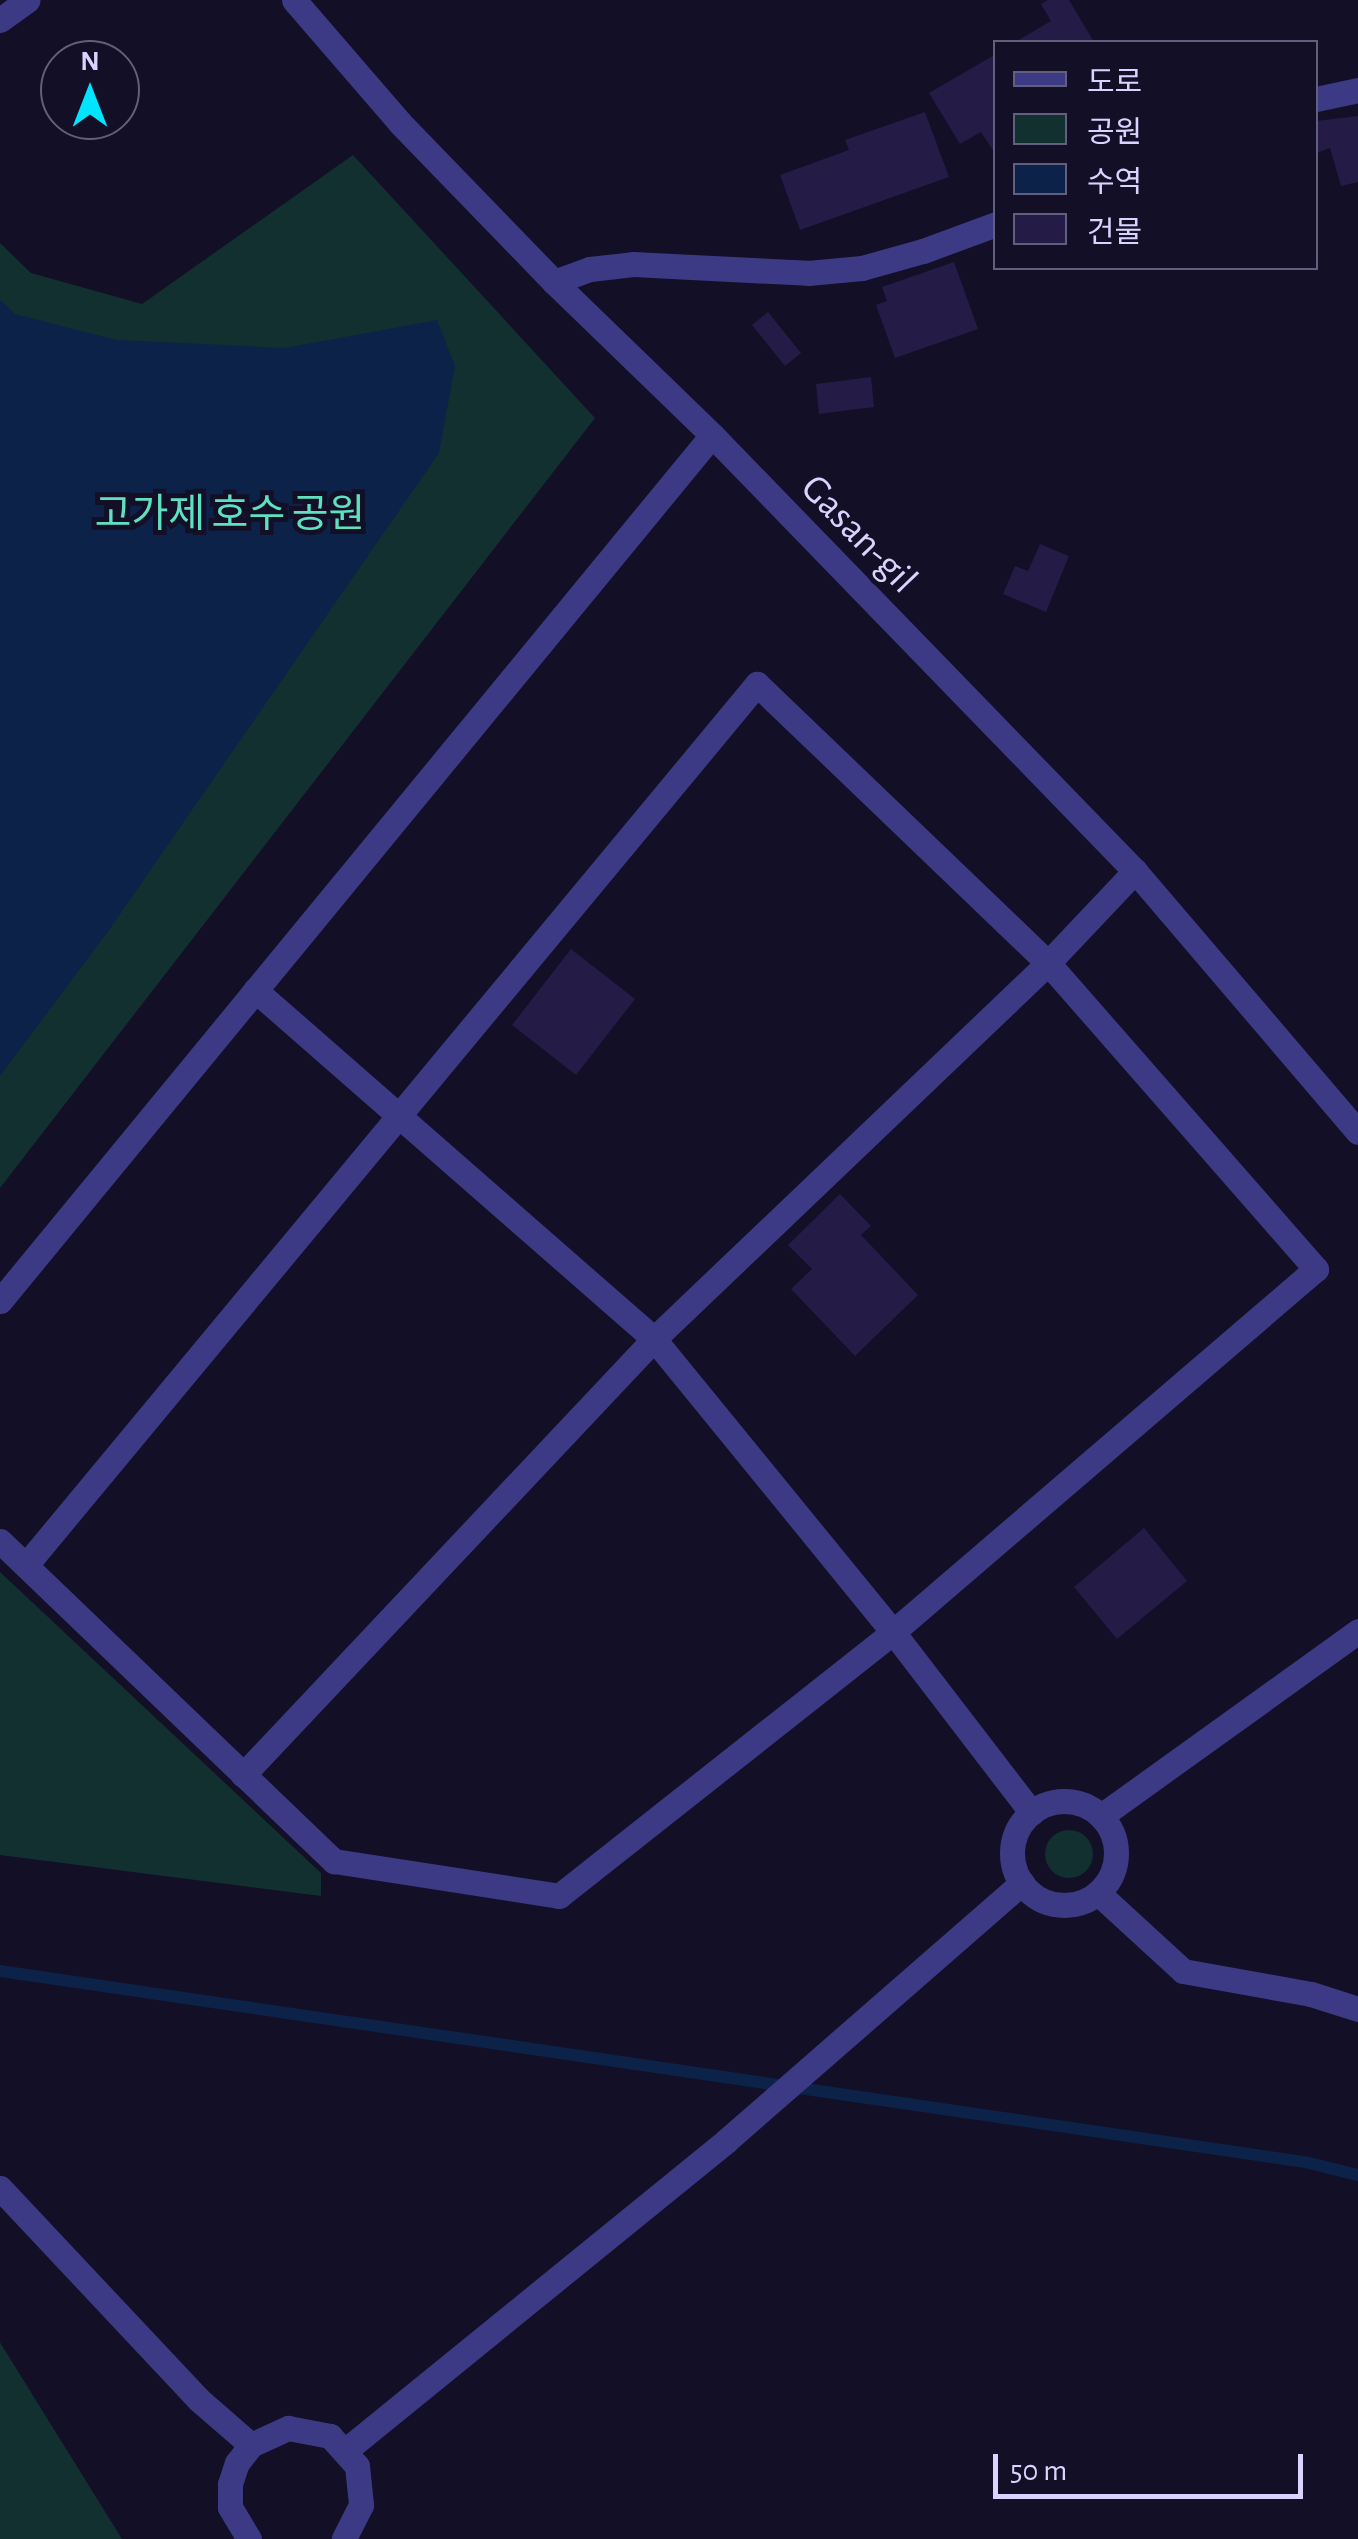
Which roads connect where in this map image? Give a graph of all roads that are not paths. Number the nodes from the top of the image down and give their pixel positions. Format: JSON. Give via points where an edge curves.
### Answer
{"nodes":[{"id":1,"x":28,"y":0,"type":"edge"},
{"id":2,"x":294,"y":0,"type":"edge"},
{"id":3,"x":0,"y":20,"type":"edge"},
{"id":4,"x":1358,"y":90,"type":"edge"},
{"id":5,"x":1318,"y":98,"type":"edge"},
{"id":6,"x":993,"y":225,"type":"edge"},
{"id":7,"x":554,"y":282,"type":"junction"},
{"id":8,"x":712,"y":435,"type":"junction"},
{"id":9,"x":1134,"y":872,"type":"junction"},
{"id":10,"x":1048,"y":962,"type":"junction"},
{"id":11,"x":255,"y":990,"type":"junction"},
{"id":12,"x":398,"y":1118,"type":"junction"},
{"id":13,"x":1358,"y":1132,"type":"edge"},
{"id":14,"x":0,"y":1301,"type":"edge"},
{"id":15,"x":654,"y":1339,"type":"junction"},
{"id":16,"x":0,"y":1542,"type":"edge"},
{"id":17,"x":26,"y":1566,"type":"junction"},
{"id":18,"x":1358,"y":1631,"type":"edge"},
{"id":19,"x":893,"y":1632,"type":"junction"},
{"id":20,"x":244,"y":1775,"type":"junction"},
{"id":21,"x":1032,"y":1813,"type":"junction"},
{"id":22,"x":1102,"y":1816,"type":"junction"},
{"id":23,"x":1022,"y":1883,"type":"junction"},
{"id":24,"x":1098,"y":1893,"type":"junction"},
{"id":25,"x":1358,"y":2009,"type":"edge"},
{"id":26,"x":0,"y":2188,"type":"edge"},
{"id":27,"x":251,"y":2445,"type":"junction"},
{"id":28,"x":346,"y":2450,"type":"junction"},
{"id":29,"x":249,"y":2539,"type":"edge"},
{"id":30,"x":344,"y":2539,"type":"edge"}],
"edges":[{"from":1,"to":3,"type":"street"},
{"from":2,"to":7,"type":"street","name":"Gasan-gil"},
{"from":4,"to":5,"type":"street"},
{"from":6,"to":7,"type":"street","via":[[862,268],[808,273],[633,264]]},
{"from":7,"to":8,"type":"street","name":"Gasan-gil"},
{"from":8,"to":9,"type":"street","name":"Gasan-gil"},
{"from":8,"to":11,"type":"street"},
{"from":9,"to":10,"type":"street"},
{"from":9,"to":13,"type":"street","name":"Gasan-gil"},
{"from":10,"to":12,"type":"street","via":[[757,684]]},
{"from":10,"to":15,"type":"street"},
{"from":10,"to":19,"type":"street","via":[[1316,1270]]},
{"from":11,"to":12,"type":"street"},
{"from":11,"to":14,"type":"street"},
{"from":12,"to":15,"type":"street"},
{"from":12,"to":17,"type":"street"},
{"from":15,"to":19,"type":"street"},
{"from":15,"to":20,"type":"street"},
{"from":16,"to":17,"type":"street"},
{"from":17,"to":20,"type":"street"},
{"from":18,"to":22,"type":"street"},
{"from":19,"to":20,"type":"street","via":[[559,1896],[334,1861]]},
{"from":19,"to":21,"type":"street"},
{"from":21,"to":22,"type":"street","via":[[1070,1801]]},
{"from":21,"to":23,"type":"street","via":[[1012,1850]]},
{"from":22,"to":24,"type":"street","via":[[1112,1830],[1116,1864]]},
{"from":23,"to":24,"type":"street","via":[[1050,1902],[1084,1901]]},
{"from":23,"to":28,"type":"street","via":[[726,2141]]},
{"from":24,"to":25,"type":"street","via":[[1183,1971]]},
{"from":26,"to":27,"type":"street","via":[[198,2398]]},
{"from":27,"to":28,"type":"street","via":[[268,2434],[310,2429]]},
{"from":27,"to":29,"type":"street","via":[[230,2484],[230,2507]]},
{"from":28,"to":30,"type":"street","via":[[362,2486],[355,2524]]}]}
